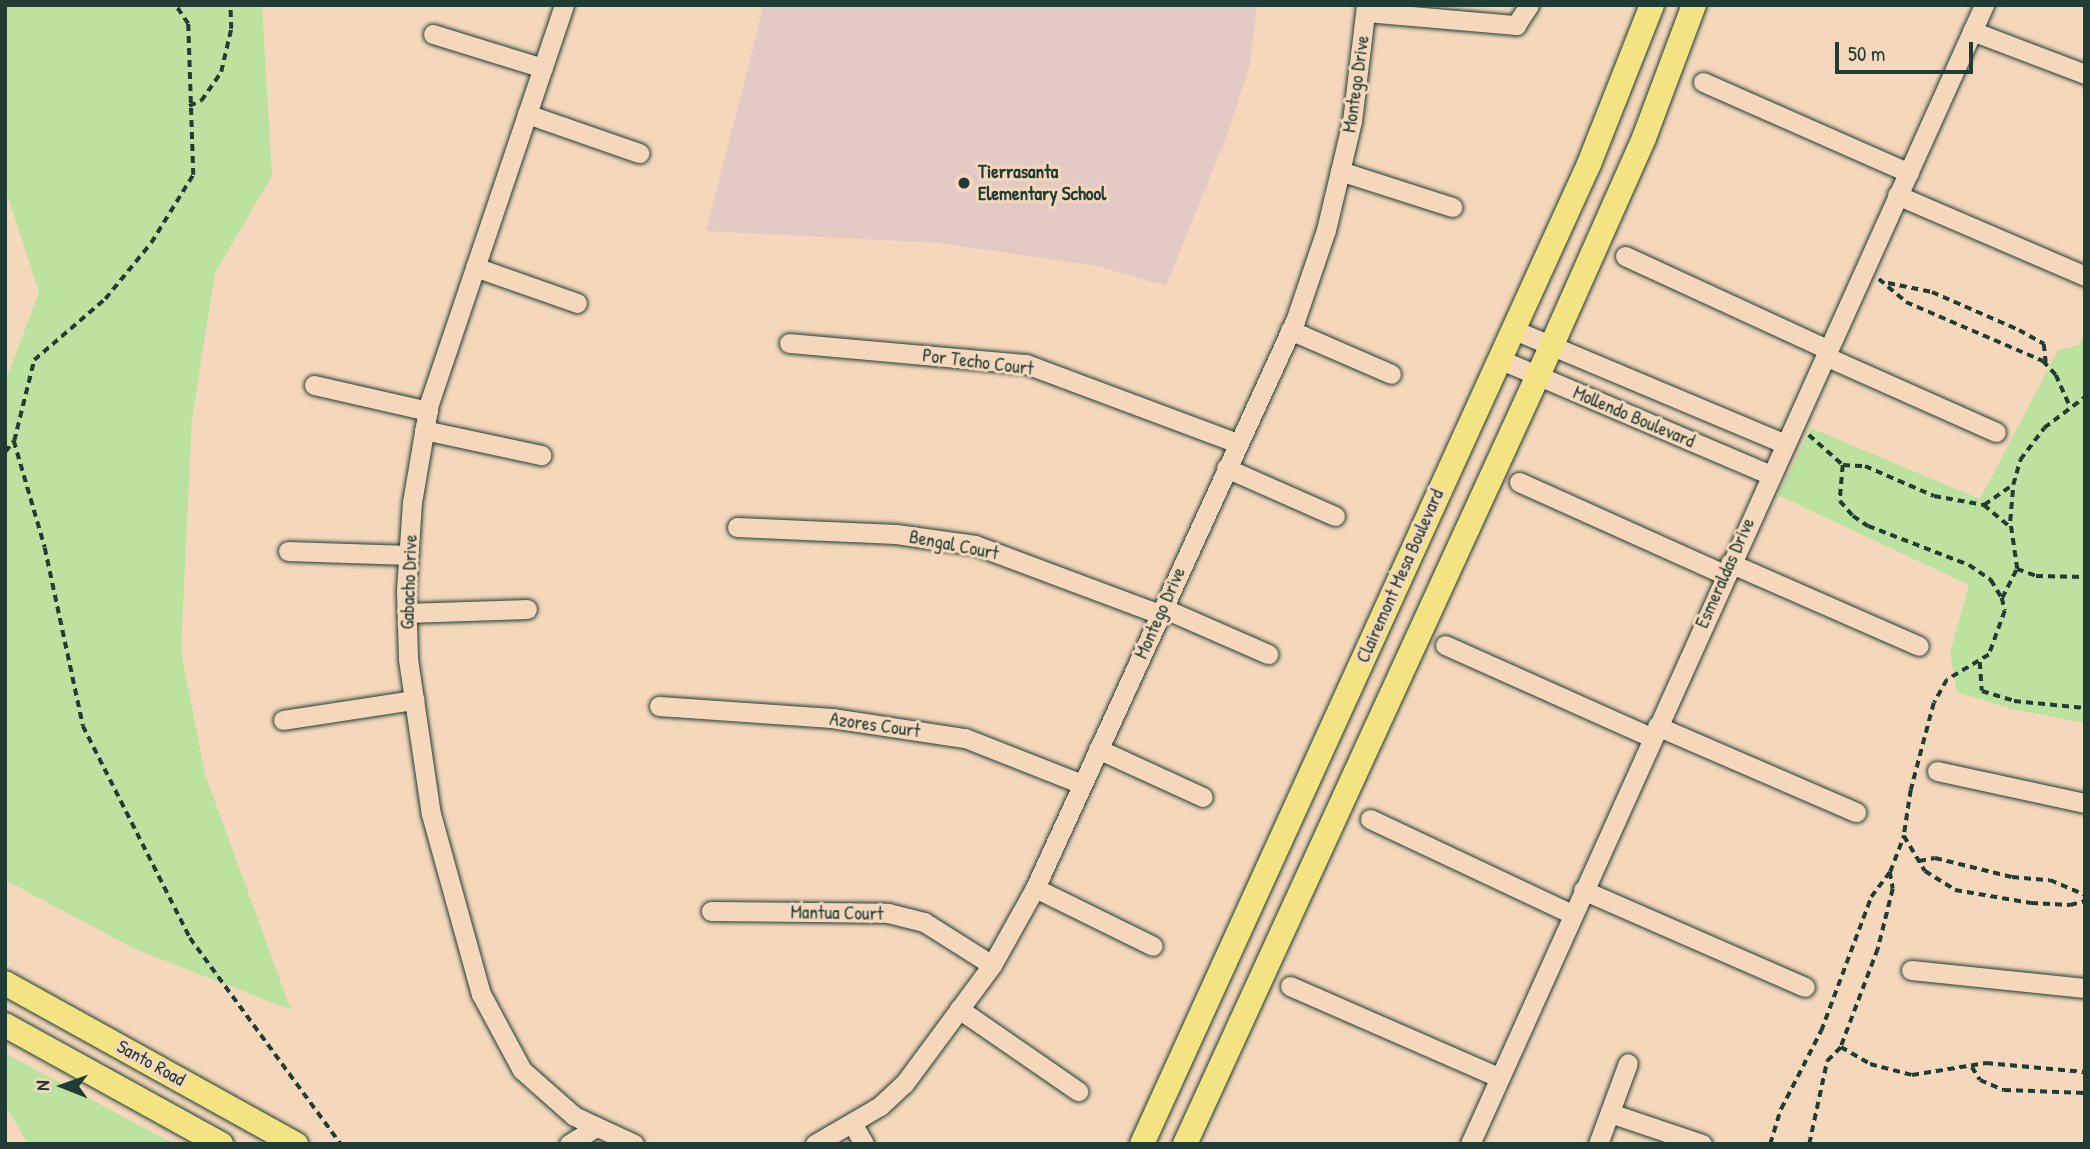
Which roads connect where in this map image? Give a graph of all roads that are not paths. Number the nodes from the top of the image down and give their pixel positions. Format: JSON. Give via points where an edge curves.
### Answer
{"nodes":[{"id":1,"x":564,"y":5,"type":"edge"},
{"id":2,"x":1529,"y":5,"type":"edge"},
{"id":3,"x":1652,"y":5,"type":"edge"},
{"id":4,"x":1694,"y":5,"type":"edge"},
{"id":5,"x":1984,"y":5,"type":"edge"},
{"id":6,"x":1366,"y":9,"type":"edge"},
{"id":7,"x":1972,"y":31,"type":"junction"},
{"id":8,"x":433,"y":34,"type":"dead end"},
{"id":9,"x":543,"y":68,"type":"junction"},
{"id":10,"x":2085,"y":74,"type":"edge"},
{"id":11,"x":1703,"y":82,"type":"dead end"},
{"id":12,"x":527,"y":114,"type":"junction"},
{"id":13,"x":639,"y":153,"type":"dead end"},
{"id":14,"x":1340,"y":171,"type":"junction"},
{"id":15,"x":1909,"y":173,"type":"junction"},
{"id":16,"x":1897,"y":195,"type":"junction"},
{"id":17,"x":1452,"y":207,"type":"dead end"},
{"id":18,"x":1625,"y":256,"type":"dead end"},
{"id":19,"x":475,"y":267,"type":"junction"},
{"id":20,"x":2085,"y":276,"type":"edge"},
{"id":21,"x":577,"y":303,"type":"dead end"},
{"id":22,"x":1513,"y":329,"type":"junction"},
{"id":23,"x":1290,"y":330,"type":"junction"},
{"id":24,"x":789,"y":342,"type":"dead end"},
{"id":25,"x":1551,"y":347,"type":"junction"},
{"id":26,"x":1826,"y":352,"type":"junction"},
{"id":27,"x":1499,"y":359,"type":"junction"},
{"id":28,"x":1391,"y":374,"type":"dead end"},
{"id":29,"x":1537,"y":376,"type":"junction"},
{"id":30,"x":314,"y":385,"type":"dead end"},
{"id":31,"x":426,"y":421,"type":"junction"},
{"id":32,"x":1996,"y":432,"type":"dead end"},
{"id":33,"x":1237,"y":443,"type":"junction"},
{"id":34,"x":1783,"y":443,"type":"junction"},
{"id":35,"x":541,"y":455,"type":"dead end"},
{"id":36,"x":1226,"y":468,"type":"junction"},
{"id":37,"x":1769,"y":474,"type":"junction"},
{"id":38,"x":1519,"y":482,"type":"dead end"},
{"id":39,"x":1335,"y":516,"type":"dead end"},
{"id":40,"x":737,"y":527,"type":"dead end"},
{"id":41,"x":288,"y":551,"type":"dead end"},
{"id":42,"x":408,"y":555,"type":"junction"},
{"id":43,"x":1727,"y":569,"type":"junction"},
{"id":44,"x":527,"y":609,"type":"dead end"},
{"id":45,"x":1162,"y":611,"type":"junction"},
{"id":46,"x":407,"y":612,"type":"junction"},
{"id":47,"x":1445,"y":645,"type":"dead end"},
{"id":48,"x":1919,"y":646,"type":"dead end"},
{"id":49,"x":1268,"y":654,"type":"dead end"},
{"id":50,"x":414,"y":700,"type":"junction"},
{"id":51,"x":659,"y":706,"type":"dead end"},
{"id":52,"x":283,"y":720,"type":"dead end"},
{"id":53,"x":1654,"y":732,"type":"junction"},
{"id":54,"x":1098,"y":749,"type":"junction"},
{"id":55,"x":1937,"y":771,"type":"dead end"},
{"id":56,"x":1082,"y":784,"type":"junction"},
{"id":57,"x":1203,"y":797,"type":"dead end"},
{"id":58,"x":2085,"y":803,"type":"edge"},
{"id":59,"x":1856,"y":812,"type":"dead end"},
{"id":60,"x":1370,"y":818,"type":"dead end"},
{"id":61,"x":1035,"y":888,"type":"junction"},
{"id":62,"x":1583,"y":890,"type":"junction"},
{"id":63,"x":711,"y":911,"type":"dead end"},
{"id":64,"x":1572,"y":914,"type":"junction"},
{"id":65,"x":1153,"y":946,"type":"dead end"},
{"id":66,"x":992,"y":965,"type":"junction"},
{"id":67,"x":1911,"y":970,"type":"dead end"},
{"id":68,"x":5,"y":983,"type":"edge"},
{"id":69,"x":1290,"y":986,"type":"dead end"},
{"id":70,"x":1805,"y":987,"type":"dead end"},
{"id":71,"x":2085,"y":988,"type":"edge"},
{"id":72,"x":959,"y":1009,"type":"junction"},
{"id":73,"x":5,"y":1024,"type":"edge"},
{"id":74,"x":1628,"y":1063,"type":"dead end"},
{"id":75,"x":1499,"y":1077,"type":"junction"},
{"id":76,"x":1078,"y":1091,"type":"dead end"},
{"id":77,"x":1610,"y":1113,"type":"junction"},
{"id":78,"x":852,"y":1123,"type":"junction"},
{"id":79,"x":596,"y":1135,"type":"edge"},
{"id":80,"x":221,"y":1144,"type":"edge"},
{"id":81,"x":296,"y":1144,"type":"edge"},
{"id":82,"x":569,"y":1144,"type":"edge"},
{"id":83,"x":634,"y":1144,"type":"edge"},
{"id":84,"x":815,"y":1144,"type":"edge"},
{"id":85,"x":864,"y":1144,"type":"edge"},
{"id":86,"x":1142,"y":1144,"type":"edge"},
{"id":87,"x":1185,"y":1144,"type":"edge"},
{"id":88,"x":1470,"y":1144,"type":"edge"},
{"id":89,"x":1598,"y":1144,"type":"edge"},
{"id":90,"x":1702,"y":1144,"type":"edge"}],
"edges":[{"from":1,"to":9,"type":"street","name":"Gabacho Drive"},
{"from":2,"to":6,"type":"street","via":[[1516,25]]},
{"from":3,"to":22,"type":"main road","name":"Clairemont Mesa Boulevard","via":[[1608,123]]},
{"from":4,"to":25,"type":"main road","via":[[1644,138]]},
{"from":5,"to":7,"type":"street","name":"Esmeraldas Drive"},
{"from":6,"to":14,"type":"street","name":"Montego Drive","via":[[1352,121]]},
{"from":7,"to":10,"type":"street"},
{"from":7,"to":15,"type":"street","name":"Esmeraldas Drive"},
{"from":8,"to":9,"type":"street"},
{"from":9,"to":12,"type":"street","name":"Gabacho Drive"},
{"from":11,"to":15,"type":"street"},
{"from":12,"to":13,"type":"street"},
{"from":12,"to":19,"type":"street","name":"Gabacho Drive"},
{"from":14,"to":17,"type":"street"},
{"from":14,"to":23,"type":"street","name":"Montego Drive","via":[[1326,230]]},
{"from":15,"to":16,"type":"street","name":"Esmeraldas Drive"},
{"from":16,"to":20,"type":"street"},
{"from":16,"to":26,"type":"street","name":"Esmeraldas Drive"},
{"from":18,"to":26,"type":"street"},
{"from":19,"to":21,"type":"street"},
{"from":19,"to":31,"type":"street","name":"Gabacho Drive"},
{"from":22,"to":25,"type":"street","name":"Mollendo Boulevard"},
{"from":22,"to":27,"type":"main road","name":"Clairemont Mesa Boulevard"},
{"from":23,"to":28,"type":"street"},
{"from":23,"to":33,"type":"street","name":"Montego Drive"},
{"from":24,"to":33,"type":"street","name":"Por Techo Court","via":[[1026,364]]},
{"from":25,"to":29,"type":"main road"},
{"from":25,"to":34,"type":"street","name":"Mollendo Boulevard"},
{"from":26,"to":32,"type":"street"},
{"from":26,"to":34,"type":"street","name":"Esmeraldas Drive"},
{"from":27,"to":29,"type":"street","name":"Mollendo Boulevard"},
{"from":27,"to":86,"type":"main road","name":"Clairemont Mesa Boulevard"},
{"from":29,"to":37,"type":"street","name":"Mollendo Boulevard"},
{"from":29,"to":87,"type":"main road"},
{"from":30,"to":31,"type":"street"},
{"from":31,"to":35,"type":"street"},
{"from":31,"to":42,"type":"street","name":"Gabacho Drive"},
{"from":33,"to":36,"type":"street","name":"Montego Drive"},
{"from":34,"to":37,"type":"street","name":"Esmeraldas Drive"},
{"from":36,"to":39,"type":"street"},
{"from":36,"to":45,"type":"street","name":"Montego Drive"},
{"from":37,"to":43,"type":"street","name":"Esmeraldas Drive"},
{"from":38,"to":43,"type":"street"},
{"from":40,"to":45,"type":"street","name":"Bengal Court","via":[[896,534],[975,545]]},
{"from":41,"to":42,"type":"street"},
{"from":42,"to":46,"type":"street","name":"Gabacho Drive"},
{"from":43,"to":48,"type":"street"},
{"from":43,"to":53,"type":"street","name":"Esmeraldas Drive"},
{"from":44,"to":46,"type":"street"},
{"from":45,"to":49,"type":"street","name":"Bengal Court"},
{"from":45,"to":54,"type":"street","name":"Montego Drive"},
{"from":46,"to":50,"type":"street","name":"Gabacho Drive"},
{"from":47,"to":53,"type":"street"},
{"from":50,"to":52,"type":"street"},
{"from":50,"to":79,"type":"street","name":"Gabacho Drive","via":[[439,850],[481,993],[522,1070]]},
{"from":51,"to":56,"type":"street","name":"Azores Court","via":[[832,718],[965,738]]},
{"from":53,"to":59,"type":"street"},
{"from":53,"to":62,"type":"street","name":"Esmeraldas Drive"},
{"from":54,"to":56,"type":"street","name":"Montego Drive"},
{"from":54,"to":57,"type":"street"},
{"from":55,"to":58,"type":"street"},
{"from":56,"to":61,"type":"street","name":"Montego Drive"},
{"from":60,"to":64,"type":"street"},
{"from":61,"to":65,"type":"street"},
{"from":61,"to":66,"type":"street","name":"Montego Drive"},
{"from":62,"to":64,"type":"street","name":"Esmeraldas Drive"},
{"from":62,"to":70,"type":"street"},
{"from":63,"to":66,"type":"street","name":"Mantua Court","via":[[888,914],[925,922]]},
{"from":64,"to":75,"type":"street","name":"Esmeraldas Drive"},
{"from":66,"to":72,"type":"street","name":"Montego Drive"},
{"from":67,"to":71,"type":"street"},
{"from":68,"to":81,"type":"main road","name":"Santo Road"},
{"from":69,"to":75,"type":"street"},
{"from":72,"to":76,"type":"street"},
{"from":72,"to":78,"type":"street","name":"Montego Drive","via":[[904,1084]]},
{"from":73,"to":80,"type":"main road","name":"Santo Road"},
{"from":74,"to":77,"type":"street"},
{"from":75,"to":88,"type":"street","name":"Esmeraldas Drive"},
{"from":77,"to":89,"type":"street"},
{"from":77,"to":90,"type":"street"},
{"from":78,"to":84,"type":"street","name":"Montego Drive"},
{"from":78,"to":85,"type":"street"},
{"from":79,"to":82,"type":"street"},
{"from":79,"to":83,"type":"street"}]}
